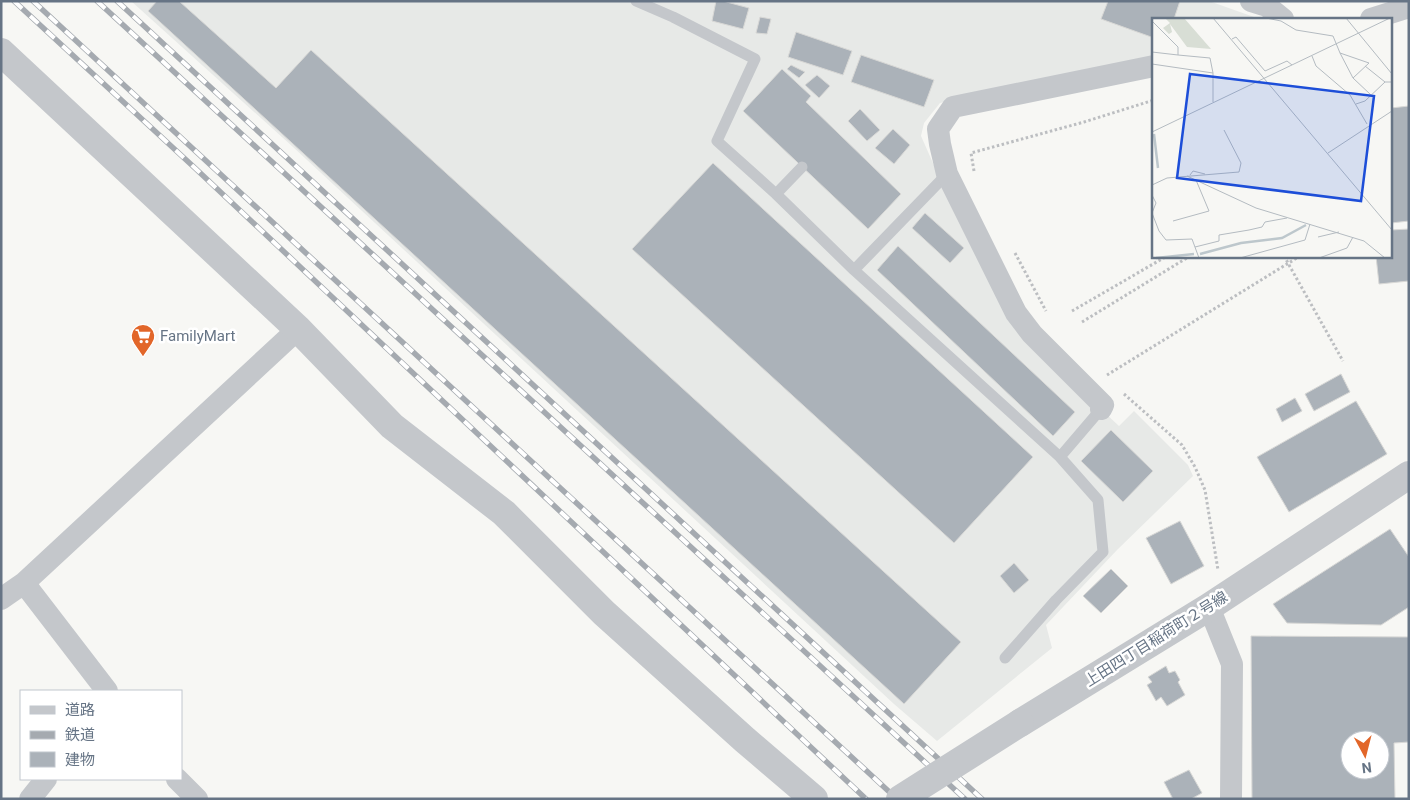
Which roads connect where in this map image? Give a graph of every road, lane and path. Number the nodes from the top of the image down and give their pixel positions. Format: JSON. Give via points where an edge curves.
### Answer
{"nodes":[{"id":1,"x":636,"y":1,"type":"edge"},
{"id":2,"x":1409,"y":7,"type":"edge"},
{"id":3,"x":1374,"y":18,"type":"edge"},
{"id":4,"x":1,"y":52,"type":"edge"},
{"id":5,"x":1152,"y":66,"type":"edge"},
{"id":6,"x":1152,"y":101,"type":"edge"},
{"id":7,"x":802,"y":167,"type":"dead end"},
{"id":8,"x":947,"y":174,"type":"junction"},
{"id":9,"x":977,"y":179,"type":"dead end"},
{"id":10,"x":776,"y":194,"type":"junction"},
{"id":11,"x":1012,"y":247,"type":"dead end"},
{"id":12,"x":1164,"y":258,"type":"edge"},
{"id":13,"x":1187,"y":258,"type":"edge"},
{"id":14,"x":1285,"y":258,"type":"edge"},
{"id":15,"x":1297,"y":258,"type":"edge"},
{"id":16,"x":1288,"y":263,"type":"junction"},
{"id":17,"x":854,"y":270,"type":"junction"},
{"id":18,"x":1072,"y":311,"type":"dead end"},
{"id":19,"x":1048,"y":313,"type":"dead end"},
{"id":20,"x":1082,"y":322,"type":"dead end"},
{"id":21,"x":298,"y":329,"type":"junction"},
{"id":22,"x":1343,"y":361,"type":"dead end"},
{"id":23,"x":1109,"y":380,"type":"dead end"},
{"id":24,"x":1120,"y":390,"type":"dead end"},
{"id":25,"x":1101,"y":409,"type":"joint"},
{"id":26,"x":1060,"y":458,"type":"junction"},
{"id":27,"x":1409,"y":476,"type":"edge"},
{"id":28,"x":1218,"y":573,"type":"dead end"},
{"id":29,"x":24,"y":583,"type":"junction"},
{"id":30,"x":1,"y":599,"type":"edge"},
{"id":31,"x":1209,"y":607,"type":"junction"},
{"id":32,"x":1005,"y":658,"type":"dead end"},
{"id":33,"x":106,"y":690,"type":"edge"},
{"id":34,"x":45,"y":780,"type":"edge"},
{"id":35,"x":178,"y":780,"type":"edge"},
{"id":36,"x":1230,"y":798,"type":"edge"},
{"id":37,"x":30,"y":799,"type":"edge"},
{"id":38,"x":196,"y":799,"type":"edge"},
{"id":39,"x":814,"y":799,"type":"edge"},
{"id":40,"x":900,"y":799,"type":"edge"}],
"edges":[{"from":1,"to":10,"type":"lane","via":[[755,59],[717,141]]},
{"from":2,"to":3,"type":"street"},
{"from":4,"to":21,"type":"street"},
{"from":5,"to":8,"type":"street","via":[[953,107],[938,129]]},
{"from":6,"to":9,"type":"path","via":[[971,153]]},
{"from":7,"to":10,"type":"lane"},
{"from":8,"to":17,"type":"lane"},
{"from":8,"to":25,"type":"street","via":[[1016,312],[1032,334],[1104,405]]},
{"from":10,"to":17,"type":"lane"},
{"from":11,"to":19,"type":"path"},
{"from":12,"to":18,"type":"path"},
{"from":13,"to":20,"type":"path"},
{"from":14,"to":16,"type":"path"},
{"from":15,"to":16,"type":"path"},
{"from":16,"to":22,"type":"path"},
{"from":16,"to":23,"type":"path","via":[[1112,371],[1105,376]]},
{"from":17,"to":26,"type":"lane"},
{"from":21,"to":29,"type":"street"},
{"from":21,"to":39,"type":"street","via":[[392,426],[504,513],[604,613]]},
{"from":24,"to":28,"type":"path","via":[[1182,444],[1195,467],[1205,490]]},
{"from":25,"to":26,"type":"lane"},
{"from":26,"to":32,"type":"lane","via":[[1098,500],[1103,552]]},
{"from":27,"to":31,"type":"street","name":"上田四丁目稲荷町２号線"},
{"from":29,"to":30,"type":"street"},
{"from":29,"to":33,"type":"street"},
{"from":31,"to":36,"type":"street","via":[[1232,664]]},
{"from":31,"to":40,"type":"street","name":"上田四丁目稲荷町２号線","bridge":true},
{"from":34,"to":37,"type":"street"},
{"from":35,"to":38,"type":"street"}]}
